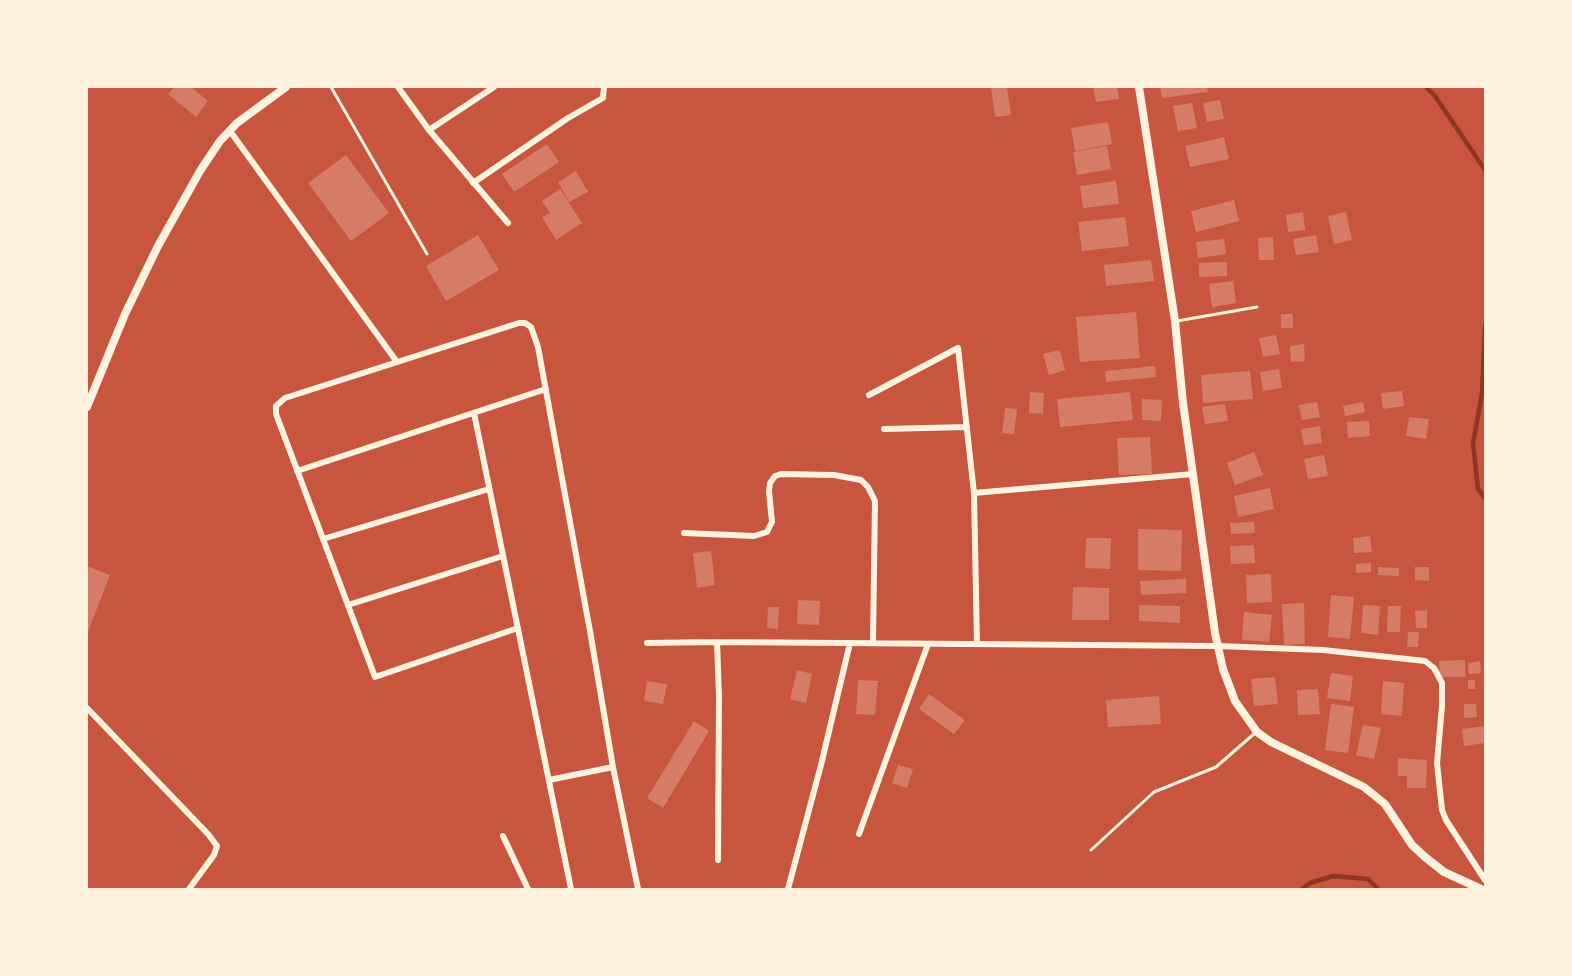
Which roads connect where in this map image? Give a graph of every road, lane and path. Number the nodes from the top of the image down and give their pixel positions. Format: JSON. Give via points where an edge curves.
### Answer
{"nodes":[{"id":1,"x":286,"y":87,"type":"edge"},
{"id":2,"x":331,"y":87,"type":"edge"},
{"id":3,"x":398,"y":87,"type":"edge"},
{"id":4,"x":494,"y":87,"type":"edge"},
{"id":5,"x":604,"y":87,"type":"edge"},
{"id":6,"x":1139,"y":87,"type":"edge"},
{"id":7,"x":429,"y":130,"type":"junction"},
{"id":8,"x":230,"y":131,"type":"junction"},
{"id":9,"x":474,"y":183,"type":"junction"},
{"id":10,"x":508,"y":223,"type":"dead end"},
{"id":11,"x":427,"y":254,"type":"dead end"},
{"id":12,"x":1257,"y":307,"type":"dead end"},
{"id":13,"x":1175,"y":321,"type":"junction"},
{"id":14,"x":397,"y":362,"type":"junction"},
{"id":15,"x":546,"y":389,"type":"junction"},
{"id":16,"x":869,"y":395,"type":"dead end"},
{"id":17,"x":87,"y":407,"type":"edge"},
{"id":18,"x":474,"y":413,"type":"junction"},
{"id":19,"x":967,"y":427,"type":"junction"},
{"id":20,"x":884,"y":429,"type":"dead end"},
{"id":21,"x":297,"y":471,"type":"junction"},
{"id":22,"x":1193,"y":474,"type":"junction"},
{"id":23,"x":489,"y":489,"type":"junction"},
{"id":24,"x":974,"y":493,"type":"junction"},
{"id":25,"x":684,"y":533,"type":"dead end"},
{"id":26,"x":323,"y":539,"type":"junction"},
{"id":27,"x":503,"y":556,"type":"junction"},
{"id":28,"x":348,"y":605,"type":"junction"},
{"id":29,"x":518,"y":628,"type":"junction"},
{"id":30,"x":717,"y":642,"type":"junction"},
{"id":31,"x":647,"y":643,"type":"dead end"},
{"id":32,"x":850,"y":643,"type":"junction"},
{"id":33,"x":873,"y":643,"type":"junction"},
{"id":34,"x":928,"y":644,"type":"junction"},
{"id":35,"x":977,"y":644,"type":"junction"},
{"id":36,"x":1218,"y":646,"type":"junction"},
{"id":37,"x":87,"y":708,"type":"edge"},
{"id":38,"x":1257,"y":732,"type":"junction"},
{"id":39,"x":613,"y":767,"type":"junction"},
{"id":40,"x":549,"y":780,"type":"junction"},
{"id":41,"x":859,"y":834,"type":"dead end"},
{"id":42,"x":503,"y":836,"type":"dead end"},
{"id":43,"x":1091,"y":850,"type":"dead end"},
{"id":44,"x":718,"y":860,"type":"dead end"},
{"id":45,"x":1485,"y":880,"type":"edge"},
{"id":46,"x":189,"y":889,"type":"edge"},
{"id":47,"x":528,"y":889,"type":"edge"},
{"id":48,"x":572,"y":889,"type":"edge"},
{"id":49,"x":638,"y":889,"type":"edge"},
{"id":50,"x":788,"y":889,"type":"edge"},
{"id":51,"x":1481,"y":889,"type":"edge"}],
"edges":[{"from":1,"to":8,"type":"street"},
{"from":2,"to":11,"type":"lane"},
{"from":3,"to":7,"type":"street"},
{"from":4,"to":7,"type":"street"},
{"from":5,"to":9,"type":"street","via":[[603,98]]},
{"from":6,"to":13,"type":"street"},
{"from":7,"to":9,"type":"street"},
{"from":8,"to":14,"type":"street"},
{"from":8,"to":17,"type":"street","via":[[200,171],[158,246]]},
{"from":9,"to":10,"type":"street"},
{"from":12,"to":13,"type":"lane"},
{"from":13,"to":22,"type":"street"},
{"from":14,"to":15,"type":"street","via":[[525,322],[531,327],[538,347]]},
{"from":14,"to":21,"type":"street","via":[[285,398],[276,406]]},
{"from":15,"to":18,"type":"street"},
{"from":15,"to":39,"type":"street"},
{"from":16,"to":19,"type":"street","via":[[958,348]]},
{"from":18,"to":21,"type":"street"},
{"from":18,"to":23,"type":"street"},
{"from":19,"to":20,"type":"street"},
{"from":19,"to":24,"type":"street"},
{"from":21,"to":26,"type":"street"},
{"from":22,"to":24,"type":"street"},
{"from":22,"to":36,"type":"street"},
{"from":23,"to":26,"type":"street"},
{"from":23,"to":27,"type":"street"},
{"from":24,"to":35,"type":"street"},
{"from":25,"to":33,"type":"street","via":[[754,536],[767,532],[772,522],[770,483],[781,474],[861,480],[875,501]]},
{"from":26,"to":28,"type":"street"},
{"from":27,"to":28,"type":"street"},
{"from":27,"to":29,"type":"street"},
{"from":28,"to":29,"type":"street","via":[[375,677]]},
{"from":29,"to":40,"type":"street"},
{"from":30,"to":31,"type":"street"},
{"from":30,"to":32,"type":"street"},
{"from":30,"to":44,"type":"street"},
{"from":32,"to":33,"type":"street"},
{"from":32,"to":50,"type":"street"},
{"from":33,"to":34,"type":"street"},
{"from":34,"to":35,"type":"street"},
{"from":34,"to":41,"type":"street"},
{"from":35,"to":36,"type":"street"},
{"from":36,"to":38,"type":"street","via":[[1235,701]]},
{"from":36,"to":45,"type":"street","via":[[1323,650],[1430,664],[1442,683],[1437,764],[1443,810]]},
{"from":37,"to":46,"type":"street","via":[[217,846]]},
{"from":38,"to":43,"type":"lane","via":[[1216,767],[1154,792]]},
{"from":38,"to":51,"type":"street","via":[[1364,787],[1385,804],[1412,845],[1425,857],[1444,873]]},
{"from":39,"to":40,"type":"street"},
{"from":39,"to":49,"type":"street"},
{"from":40,"to":48,"type":"street"},
{"from":42,"to":47,"type":"street"}]}
